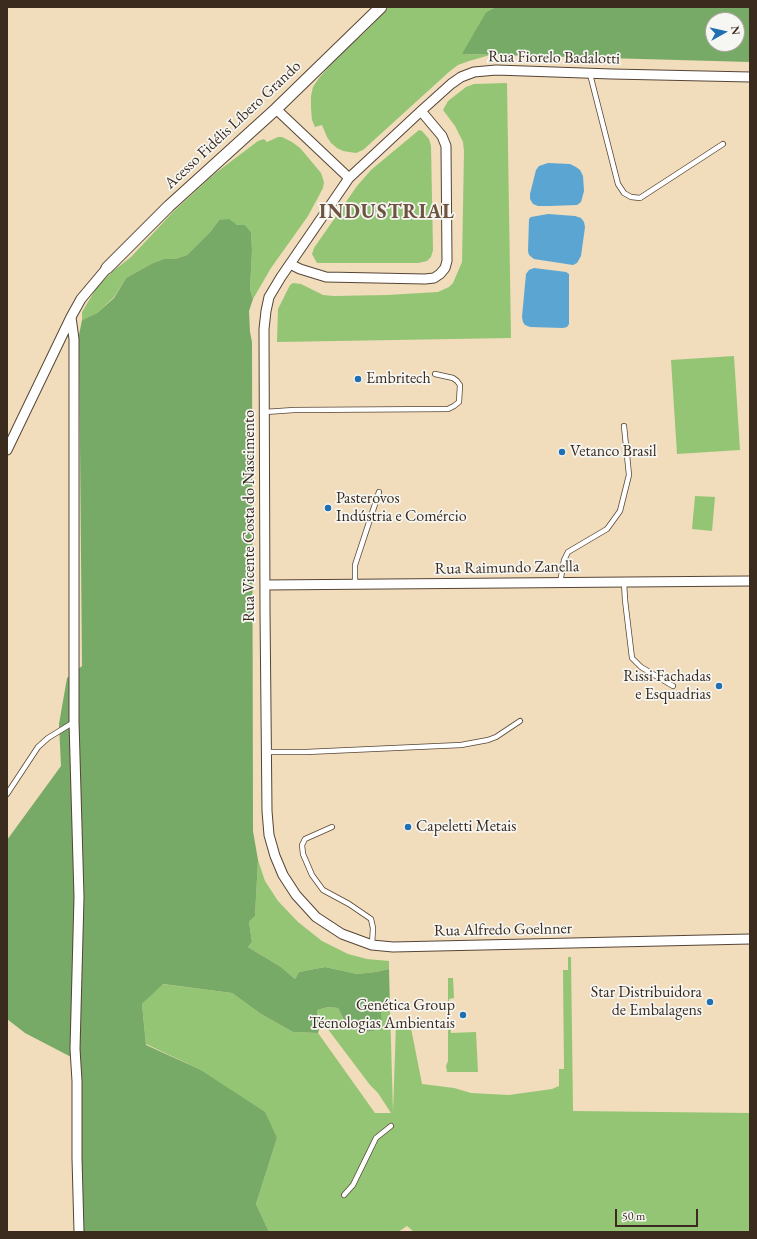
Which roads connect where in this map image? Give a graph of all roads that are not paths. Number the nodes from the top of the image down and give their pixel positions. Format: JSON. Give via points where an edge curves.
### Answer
{"nodes":[{"id":1,"x":381,"y":7,"type":"edge"},
{"id":2,"x":590,"y":74,"type":"junction"},
{"id":3,"x":750,"y":77,"type":"edge"},
{"id":4,"x":276,"y":109,"type":"junction"},
{"id":5,"x":421,"y":111,"type":"junction"},
{"id":6,"x":723,"y":144,"type":"dead end"},
{"id":7,"x":349,"y":178,"type":"junction"},
{"id":8,"x":290,"y":264,"type":"junction"},
{"id":9,"x":107,"y":268,"type":"joint"},
{"id":10,"x":71,"y":317,"type":"junction"},
{"id":11,"x":435,"y":374,"type":"dead end"},
{"id":12,"x":264,"y":412,"type":"junction"},
{"id":13,"x":624,"y":426,"type":"dead end"},
{"id":14,"x":7,"y":450,"type":"edge"},
{"id":15,"x":379,"y":492,"type":"dead end"},
{"id":16,"x":750,"y":581,"type":"edge"},
{"id":17,"x":624,"y":582,"type":"junction"},
{"id":18,"x":560,"y":583,"type":"junction"},
{"id":19,"x":264,"y":585,"type":"junction"},
{"id":20,"x":356,"y":585,"type":"junction"},
{"id":21,"x":673,"y":686,"type":"dead end"},
{"id":22,"x":520,"y":721,"type":"dead end"},
{"id":23,"x":74,"y":722,"type":"junction"},
{"id":24,"x":266,"y":752,"type":"junction"},
{"id":25,"x":7,"y":794,"type":"edge"},
{"id":26,"x":332,"y":827,"type":"dead end"},
{"id":27,"x":283,"y":875,"type":"joint"},
{"id":28,"x":750,"y":939,"type":"edge"},
{"id":29,"x":372,"y":945,"type":"junction"},
{"id":30,"x":392,"y":1126,"type":"dead end"},
{"id":31,"x":344,"y":1195,"type":"dead end"},
{"id":32,"x":79,"y":1232,"type":"edge"}],
"edges":[{"from":1,"to":4,"type":"street","name":"Acesso Fidélis Líbero Grando"},
{"from":2,"to":3,"type":"street","name":"Rua Fiorelo Badalotti"},
{"from":2,"to":5,"type":"street","name":"Rua Fiorelo Badalotti","via":[[496,70],[474,72],[456,80]]},
{"from":2,"to":6,"type":"lane","via":[[618,184],[624,193],[631,197],[640,198]]},
{"from":4,"to":7,"type":"street"},
{"from":4,"to":9,"type":"street","name":"Acesso Fidélis Líbero Grando","via":[[169,206]]},
{"from":5,"to":7,"type":"street","name":"Rua Fiorelo Badalotti"},
{"from":5,"to":8,"type":"street","via":[[442,136],[446,146],[447,261],[440,274],[425,279],[326,277]]},
{"from":7,"to":8,"type":"street","name":"Rua Vicente Costa do Nascimento"},
{"from":8,"to":12,"type":"street","name":"Rua Vicente Costa do Nascimento","via":[[270,297],[266,311]]},
{"from":9,"to":10,"type":"street","via":[[81,299]]},
{"from":10,"to":14,"type":"street"},
{"from":10,"to":23,"type":"street","via":[[74,339]]},
{"from":11,"to":12,"type":"lane","via":[[453,378],[460,385],[459,402],[448,409]]},
{"from":12,"to":19,"type":"street","name":"Rua Vicente Costa do Nascimento"},
{"from":13,"to":18,"type":"lane","via":[[629,475],[620,511],[607,530],[568,552]]},
{"from":15,"to":20,"type":"lane","via":[[354,565]]},
{"from":16,"to":17,"type":"street","name":"Rua Raimundo Zanella"},
{"from":17,"to":18,"type":"street","name":"Rua Raimundo Zanella"},
{"from":17,"to":21,"type":"lane","via":[[632,658],[641,667]]},
{"from":18,"to":20,"type":"street","name":"Rua Raimundo Zanella"},
{"from":19,"to":20,"type":"street","name":"Rua Raimundo Zanella"},
{"from":19,"to":24,"type":"street","name":"Rua Vicente Costa do Nascimento"},
{"from":22,"to":24,"type":"lane","via":[[496,737],[461,745]]},
{"from":23,"to":25,"type":"lane","via":[[48,738],[38,748]]},
{"from":23,"to":32,"type":"street","via":[[78,897],[75,1049]]},
{"from":24,"to":27,"type":"street","name":"Rua Vicente Costa do Nascimento","via":[[269,836]]},
{"from":26,"to":29,"type":"lane","via":[[305,839],[302,845],[303,854],[312,875],[323,890],[371,920]]},
{"from":27,"to":29,"type":"street","name":"Rua Alfredo Goelnner","via":[[296,895],[316,917],[342,934]]},
{"from":28,"to":29,"type":"street","name":"Rua Alfredo Goelnner","via":[[400,947]]},
{"from":30,"to":31,"type":"lane","via":[[376,1138],[353,1185]]}]}
